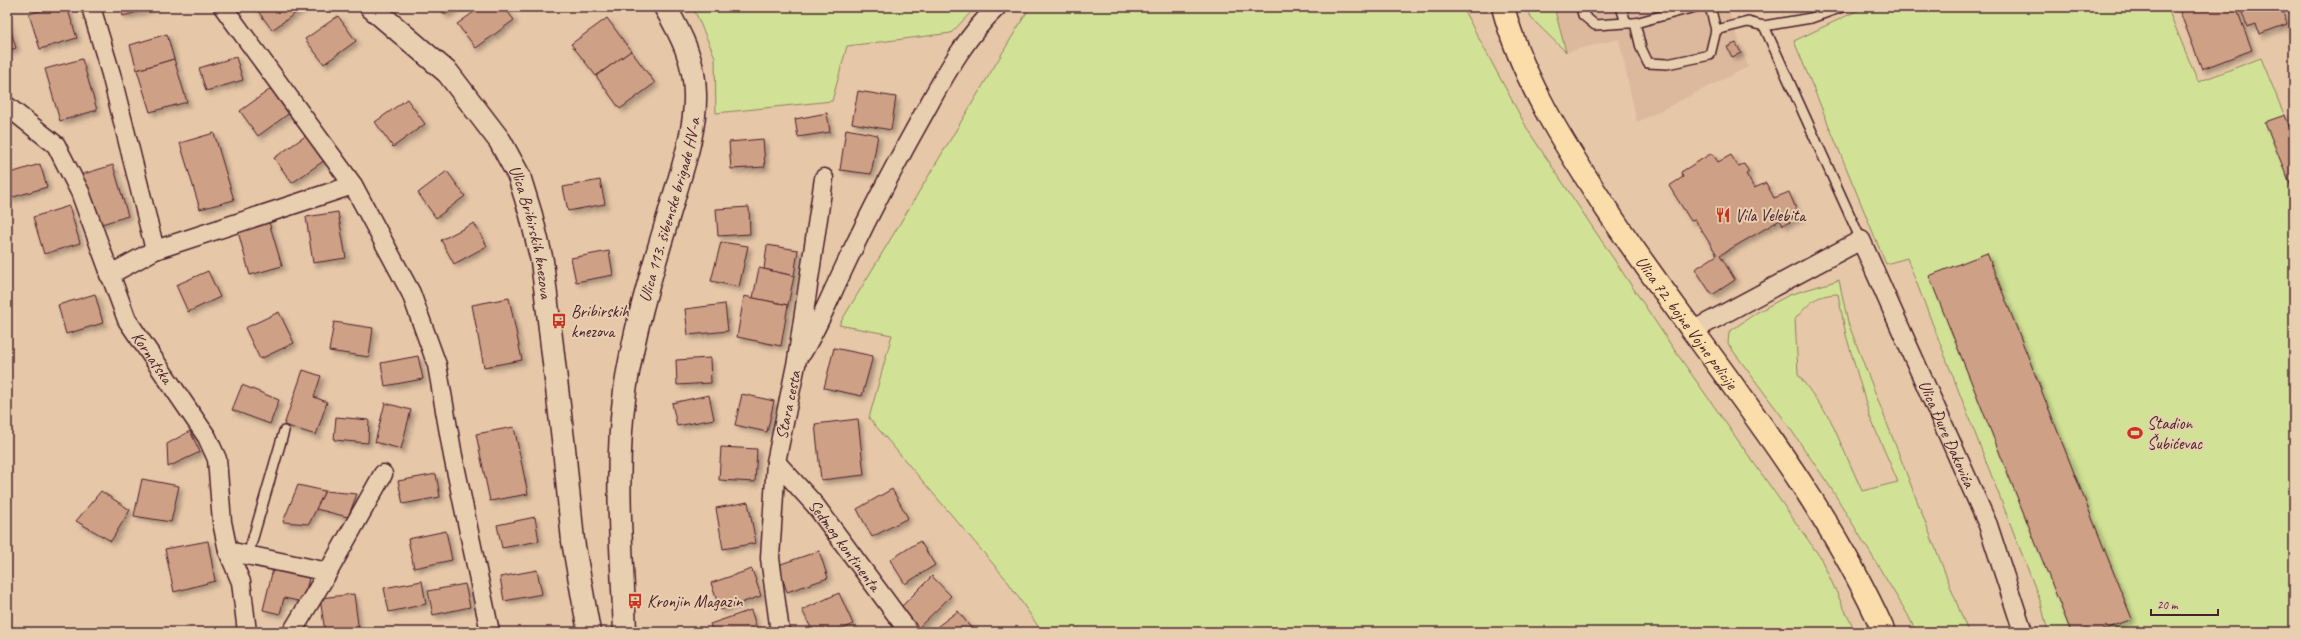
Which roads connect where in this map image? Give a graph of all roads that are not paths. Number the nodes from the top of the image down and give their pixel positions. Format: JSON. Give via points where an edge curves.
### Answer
{"nodes":[{"id":1,"x":91,"y":7,"type":"edge"},
{"id":2,"x":223,"y":7,"type":"edge"},
{"id":3,"x":665,"y":7,"type":"edge"},
{"id":4,"x":997,"y":7,"type":"edge"},
{"id":5,"x":1503,"y":7,"type":"edge"},
{"id":6,"x":1581,"y":7,"type":"edge"},
{"id":7,"x":1621,"y":7,"type":"edge"},
{"id":8,"x":1695,"y":7,"type":"edge"},
{"id":9,"x":1710,"y":7,"type":"edge"},
{"id":10,"x":1842,"y":7,"type":"edge"},
{"id":11,"x":374,"y":9,"type":"edge"},
{"id":12,"x":1631,"y":23,"type":"junction"},
{"id":13,"x":1764,"y":26,"type":"junction"},
{"id":14,"x":1716,"y":30,"type":"junction"},
{"id":15,"x":7,"y":106,"type":"edge"},
{"id":16,"x":824,"y":178,"type":"dead end"},
{"id":17,"x":353,"y":185,"type":"junction"},
{"id":18,"x":1862,"y":240,"type":"junction"},
{"id":19,"x":155,"y":250,"type":"junction"},
{"id":20,"x":109,"y":275,"type":"junction"},
{"id":21,"x":1692,"y":331,"type":"junction"},
{"id":22,"x":798,"y":360,"type":"junction"},
{"id":23,"x":284,"y":431,"type":"dead end"},
{"id":24,"x":776,"y":462,"type":"junction"},
{"id":25,"x":383,"y":474,"type":"dead end"},
{"id":26,"x":228,"y":551,"type":"junction"},
{"id":27,"x":248,"y":555,"type":"junction"},
{"id":28,"x":328,"y":572,"type":"junction"},
{"id":29,"x":247,"y":632,"type":"edge"},
{"id":30,"x":292,"y":632,"type":"edge"},
{"id":31,"x":490,"y":632,"type":"edge"},
{"id":32,"x":589,"y":632,"type":"edge"},
{"id":33,"x":625,"y":632,"type":"edge"},
{"id":34,"x":780,"y":632,"type":"edge"},
{"id":35,"x":908,"y":632,"type":"edge"},
{"id":36,"x":1884,"y":632,"type":"edge"},
{"id":37,"x":2023,"y":632,"type":"edge"}],
"edges":[{"from":1,"to":19,"type":"street","via":[[111,74]]},
{"from":2,"to":17,"type":"street"},
{"from":3,"to":33,"type":"street","name":"Ulica 113. šibenske brigade HV-a","via":[[680,32],[691,61],[695,94],[690,141],[645,298],[625,391],[620,448]]},
{"from":4,"to":22,"type":"street","via":[[970,38],[945,75],[867,222],[819,325]]},
{"from":5,"to":21,"type":"main road","name":"Ulica 72. bojne Vojne policije","via":[[1508,28],[1526,72],[1580,169],[1630,245]]},
{"from":6,"to":12,"type":"lane","via":[[1583,15],[1595,25]]},
{"from":7,"to":12,"type":"lane"},
{"from":8,"to":12,"type":"lane"},
{"from":9,"to":14,"type":"lane"},
{"from":10,"to":13,"type":"lane","via":[[1810,18]]},
{"from":11,"to":32,"type":"street","name":"Ulica Bribirskih knezova","via":[[448,72],[500,141],[519,176],[542,262],[573,541]]},
{"from":12,"to":14,"type":"lane","via":[[1648,63],[1667,64],[1710,55]]},
{"from":13,"to":14,"type":"lane","via":[[1748,22]]},
{"from":13,"to":18,"type":"lane"},
{"from":15,"to":20,"type":"street","name":"Kornatska","via":[[56,145],[80,192]]},
{"from":16,"to":22,"type":"street","name":"Stara cesta"},
{"from":17,"to":19,"type":"street"},
{"from":17,"to":31,"type":"street","via":[[411,293],[437,365],[453,456]]},
{"from":18,"to":21,"type":"street"},
{"from":18,"to":37,"type":"street","name":"Ulica Đure Đakovića","via":[[1988,526]]},
{"from":19,"to":20,"type":"street"},
{"from":20,"to":26,"type":"street","name":"Kornatska","via":[[126,320],[207,437],[217,459],[222,522]]},
{"from":21,"to":36,"type":"main road","name":"Ulica 72. bojne Vojne policije","via":[[1802,483],[1842,549]]},
{"from":22,"to":24,"type":"street","name":"Stara cesta"},
{"from":23,"to":27,"type":"lane"},
{"from":24,"to":34,"type":"street","name":"Stara cesta","via":[[770,558]]},
{"from":24,"to":35,"type":"street","name":"Sedmog kontinenta","via":[[815,505]]},
{"from":25,"to":28,"type":"street"},
{"from":26,"to":27,"type":"street"},
{"from":26,"to":29,"type":"street","name":"Kornatska","via":[[241,582]]},
{"from":27,"to":28,"type":"street"},
{"from":28,"to":30,"type":"street"}]}
